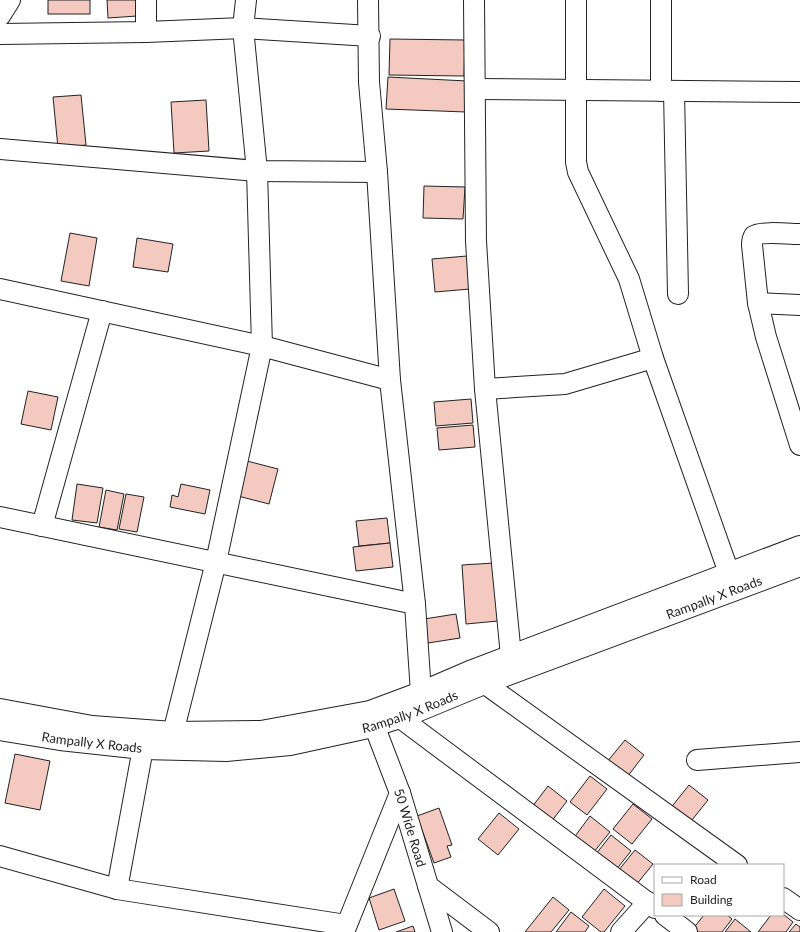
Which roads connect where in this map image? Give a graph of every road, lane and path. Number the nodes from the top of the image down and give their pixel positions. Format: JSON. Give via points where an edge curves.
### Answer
{"nodes":[{"id":1,"x":10,"y":0,"type":"edge"},
{"id":2,"x":146,"y":0,"type":"edge"},
{"id":3,"x":246,"y":0,"type":"edge"},
{"id":4,"x":368,"y":0,"type":"edge"},
{"id":5,"x":474,"y":0,"type":"edge"},
{"id":6,"x":576,"y":0,"type":"edge"},
{"id":7,"x":661,"y":0,"type":"edge"},
{"id":8,"x":0,"y":16,"type":"edge"},
{"id":9,"x":243,"y":28,"type":"junction"},
{"id":10,"x":146,"y":32,"type":"junction"},
{"id":11,"x":0,"y":34,"type":"edge"},
{"id":12,"x":370,"y":36,"type":"junction"},
{"id":13,"x":475,"y":89,"type":"junction"},
{"id":14,"x":575,"y":91,"type":"junction"},
{"id":15,"x":667,"y":91,"type":"junction"},
{"id":16,"x":800,"y":92,"type":"edge"},
{"id":17,"x":0,"y":149,"type":"edge"},
{"id":18,"x":257,"y":171,"type":"junction"},
{"id":19,"x":377,"y":172,"type":"junction"},
{"id":20,"x":800,"y":234,"type":"edge"},
{"id":21,"x":0,"y":289,"type":"edge"},
{"id":22,"x":678,"y":294,"type":"dead end"},
{"id":23,"x":758,"y":303,"type":"junction"},
{"id":24,"x":800,"y":304,"type":"edge"},
{"id":25,"x":102,"y":311,"type":"junction"},
{"id":26,"x":262,"y":346,"type":"junction"},
{"id":27,"x":653,"y":358,"type":"junction"},
{"id":28,"x":390,"y":380,"type":"junction"},
{"id":29,"x":485,"y":389,"type":"junction"},
{"id":30,"x":800,"y":445,"type":"edge"},
{"id":31,"x":0,"y":517,"type":"edge"},
{"id":32,"x":42,"y":526,"type":"junction"},
{"id":33,"x":800,"y":547,"type":"edge"},
{"id":34,"x":216,"y":562,"type":"junction"},
{"id":35,"x":800,"y":565,"type":"edge"},
{"id":36,"x":729,"y":573,"type":"junction"},
{"id":37,"x":415,"y":604,"type":"junction"},
{"id":38,"x":511,"y":656,"type":"junction"},
{"id":39,"x":484,"y":684,"type":"junction"},
{"id":40,"x":421,"y":693,"type":"junction"},
{"id":41,"x":0,"y":710,"type":"edge"},
{"id":42,"x":399,"y":717,"type":"junction"},
{"id":43,"x":374,"y":725,"type":"junction"},
{"id":44,"x":0,"y":729,"type":"edge"},
{"id":45,"x":173,"y":733,"type":"junction"},
{"id":46,"x":143,"y":748,"type":"junction"},
{"id":47,"x":800,"y":752,"type":"edge"},
{"id":48,"x":697,"y":760,"type":"dead end"},
{"id":49,"x":400,"y":792,"type":"junction"},
{"id":50,"x":0,"y":856,"type":"edge"},
{"id":51,"x":736,"y":864,"type":"edge"},
{"id":52,"x":428,"y":886,"type":"junction"},
{"id":53,"x":117,"y":889,"type":"junction"},
{"id":54,"x":784,"y":899,"type":"edge"},
{"id":55,"x":651,"y":905,"type":"edge"},
{"id":56,"x":800,"y":910,"type":"edge"},
{"id":57,"x":666,"y":916,"type":"edge"},
{"id":58,"x":345,"y":928,"type":"edge"},
{"id":59,"x":442,"y":932,"type":"edge"},
{"id":60,"x":489,"y":932,"type":"edge"},
{"id":61,"x":621,"y":932,"type":"edge"},
{"id":62,"x":687,"y":932,"type":"edge"}],
"edges":[{"from":1,"to":8,"type":"street"},
{"from":2,"to":10,"type":"street"},
{"from":3,"to":9,"type":"street"},
{"from":4,"to":12,"type":"street"},
{"from":5,"to":13,"type":"street"},
{"from":6,"to":14,"type":"street"},
{"from":7,"to":15,"type":"street"},
{"from":9,"to":10,"type":"street"},
{"from":9,"to":12,"type":"street"},
{"from":9,"to":18,"type":"street"},
{"from":10,"to":11,"type":"street"},
{"from":12,"to":19,"type":"street","via":[[370,82]]},
{"from":13,"to":14,"type":"street"},
{"from":13,"to":29,"type":"street","via":[[476,241]]},
{"from":14,"to":15,"type":"street"},
{"from":14,"to":27,"type":"street","via":[[577,167],[629,279]]},
{"from":15,"to":16,"type":"street"},
{"from":15,"to":22,"type":"street"},
{"from":17,"to":18,"type":"street"},
{"from":18,"to":19,"type":"street"},
{"from":18,"to":26,"type":"street"},
{"from":19,"to":28,"type":"street"},
{"from":20,"to":23,"type":"street","via":[[762,234],[755,235],[752,239]]},
{"from":21,"to":25,"type":"street"},
{"from":23,"to":24,"type":"street"},
{"from":23,"to":30,"type":"street"},
{"from":25,"to":26,"type":"street"},
{"from":25,"to":32,"type":"street"},
{"from":26,"to":28,"type":"street"},
{"from":26,"to":34,"type":"street"},
{"from":27,"to":29,"type":"street","via":[[565,384]]},
{"from":27,"to":36,"type":"street"},
{"from":28,"to":37,"type":"street"},
{"from":29,"to":38,"type":"street"},
{"from":31,"to":32,"type":"street"},
{"from":32,"to":34,"type":"street"},
{"from":33,"to":36,"type":"main road"},
{"from":34,"to":37,"type":"street"},
{"from":34,"to":45,"type":"street"},
{"from":35,"to":39,"type":"main road","name":"Rampally X Roads"},
{"from":36,"to":38,"type":"main road"},
{"from":37,"to":40,"type":"street"},
{"from":38,"to":40,"type":"main road"},
{"from":39,"to":42,"type":"main road","name":"Rampally X Roads"},
{"from":39,"to":51,"type":"street"},
{"from":40,"to":45,"type":"main road","via":[[370,712],[261,732]]},
{"from":41,"to":45,"type":"main road","via":[[92,727]]},
{"from":42,"to":43,"type":"main road","name":"Rampally X Roads"},
{"from":42,"to":55,"type":"street"},
{"from":43,"to":46,"type":"main road","name":"Rampally X Roads","via":[[282,745],[226,750]]},
{"from":43,"to":49,"type":"street","name":"50 Wide Road"},
{"from":44,"to":46,"type":"main road","name":"Rampally X Roads","via":[[60,739]]},
{"from":46,"to":53,"type":"street"},
{"from":47,"to":48,"type":"street"},
{"from":49,"to":52,"type":"street","name":"50 Wide Road"},
{"from":49,"to":58,"type":"street"},
{"from":50,"to":53,"type":"street"},
{"from":52,"to":59,"type":"street","name":"50 Wide Road"},
{"from":52,"to":60,"type":"street"},
{"from":53,"to":58,"type":"street"},
{"from":54,"to":56,"type":"street"},
{"from":55,"to":61,"type":"street"},
{"from":57,"to":62,"type":"street"}]}
